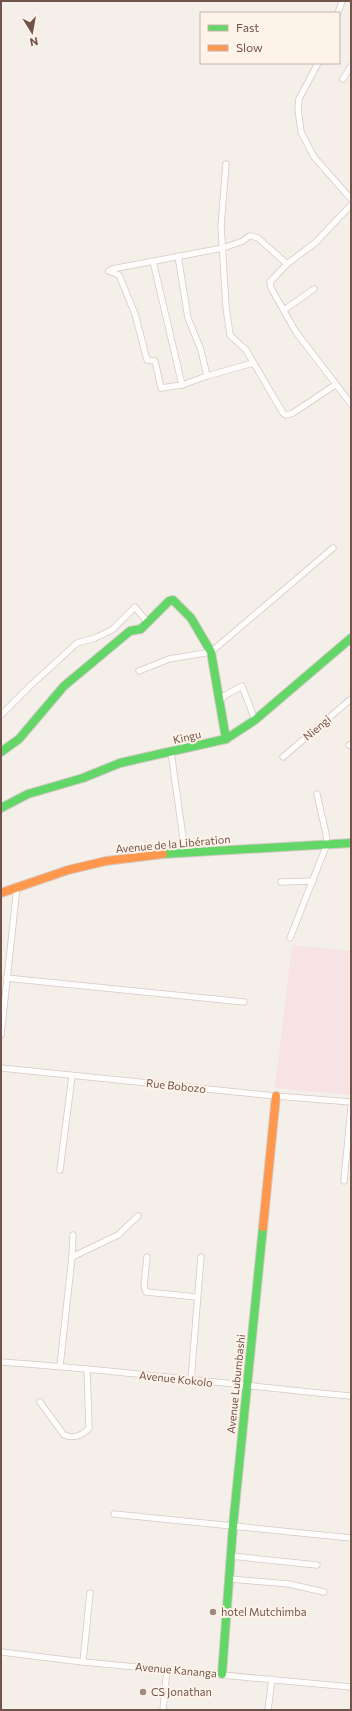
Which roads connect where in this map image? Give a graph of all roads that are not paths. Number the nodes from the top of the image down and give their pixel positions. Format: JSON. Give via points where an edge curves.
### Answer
{"nodes":[{"id":1,"x":342,"y":1,"type":"edge"},
{"id":2,"x":338,"y":12,"type":"edge"},
{"id":3,"x":317,"y":64,"type":"edge"},
{"id":4,"x":351,"y":66,"type":"edge"},
{"id":5,"x":343,"y":79,"type":"dead end"},
{"id":6,"x":226,"y":164,"type":"dead end"},
{"id":7,"x":351,"y":199,"type":"edge"},
{"id":8,"x":351,"y":204,"type":"edge"},
{"id":9,"x":223,"y":248,"type":"junction"},
{"id":10,"x":178,"y":256,"type":"junction"},
{"id":11,"x":153,"y":261,"type":"junction"},
{"id":12,"x":287,"y":264,"type":"junction"},
{"id":13,"x":314,"y":289,"type":"dead end"},
{"id":14,"x":284,"y":310,"type":"junction"},
{"id":15,"x":253,"y":363,"type":"junction"},
{"id":16,"x":207,"y":376,"type":"junction"},
{"id":17,"x":182,"y":385,"type":"junction"},
{"id":18,"x":335,"y":385,"type":"junction"},
{"id":19,"x":351,"y":404,"type":"edge"},
{"id":20,"x":334,"y":548,"type":"dead end"},
{"id":21,"x":148,"y":623,"type":"junction"},
{"id":22,"x":351,"y":638,"type":"edge"},
{"id":23,"x":211,"y":652,"type":"junction"},
{"id":24,"x":139,"y":671,"type":"dead end"},
{"id":25,"x":218,"y":698,"type":"junction"},
{"id":26,"x":351,"y":699,"type":"edge"},
{"id":27,"x":1,"y":715,"type":"edge"},
{"id":28,"x":255,"y":720,"type":"junction"},
{"id":29,"x":226,"y":739,"type":"junction"},
{"id":30,"x":1,"y":752,"type":"edge"},
{"id":31,"x":171,"y":752,"type":"junction"},
{"id":32,"x":283,"y":757,"type":"dead end"},
{"id":33,"x":317,"y":794,"type":"dead end"},
{"id":34,"x":1,"y":808,"type":"edge"},
{"id":35,"x":351,"y":843,"type":"edge"},
{"id":36,"x":327,"y":844,"type":"junction"},
{"id":37,"x":185,"y":852,"type":"junction"},
{"id":38,"x":313,"y":881,"type":"junction"},
{"id":39,"x":280,"y":882,"type":"dead end"},
{"id":40,"x":17,"y":887,"type":"junction"},
{"id":41,"x":1,"y":893,"type":"edge"},
{"id":42,"x":290,"y":938,"type":"dead end"},
{"id":43,"x":6,"y":978,"type":"junction"},
{"id":44,"x":244,"y":1002,"type":"dead end"},
{"id":45,"x":1,"y":1035,"type":"edge"},
{"id":46,"x":1,"y":1068,"type":"edge"},
{"id":47,"x":72,"y":1076,"type":"junction"},
{"id":48,"x":276,"y":1096,"type":"junction"},
{"id":49,"x":351,"y":1102,"type":"edge"},
{"id":50,"x":351,"y":1107,"type":"edge"},
{"id":51,"x":60,"y":1170,"type":"dead end"},
{"id":52,"x":344,"y":1181,"type":"dead end"},
{"id":53,"x":138,"y":1216,"type":"dead end"},
{"id":54,"x":73,"y":1235,"type":"dead end"},
{"id":55,"x":72,"y":1257,"type":"junction"},
{"id":56,"x":147,"y":1257,"type":"dead end"},
{"id":57,"x":201,"y":1257,"type":"dead end"},
{"id":58,"x":198,"y":1297,"type":"junction"},
{"id":59,"x":1,"y":1362,"type":"edge"},
{"id":60,"x":60,"y":1366,"type":"junction"},
{"id":61,"x":87,"y":1369,"type":"junction"},
{"id":62,"x":191,"y":1380,"type":"junction"},
{"id":63,"x":247,"y":1387,"type":"junction"},
{"id":64,"x":351,"y":1396,"type":"edge"},
{"id":65,"x":40,"y":1402,"type":"dead end"},
{"id":66,"x":114,"y":1514,"type":"dead end"},
{"id":67,"x":233,"y":1526,"type":"junction"},
{"id":68,"x":351,"y":1538,"type":"edge"},
{"id":69,"x":231,"y":1556,"type":"junction"},
{"id":70,"x":317,"y":1565,"type":"dead end"},
{"id":71,"x":230,"y":1579,"type":"junction"},
{"id":72,"x":324,"y":1592,"type":"dead end"},
{"id":73,"x":90,"y":1593,"type":"dead end"},
{"id":74,"x":1,"y":1652,"type":"edge"},
{"id":75,"x":83,"y":1662,"type":"junction"},
{"id":76,"x":167,"y":1669,"type":"junction"},
{"id":77,"x":222,"y":1674,"type":"junction"},
{"id":78,"x":272,"y":1679,"type":"junction"},
{"id":79,"x":351,"y":1687,"type":"edge"},
{"id":80,"x":163,"y":1710,"type":"edge"},
{"id":81,"x":268,"y":1710,"type":"edge"}],
"edges":[{"from":1,"to":2,"type":"street"},
{"from":3,"to":7,"type":"street","via":[[299,99],[301,132],[314,157]]},
{"from":4,"to":5,"type":"street"},
{"from":6,"to":9,"type":"street","via":[[221,213]]},
{"from":8,"to":12,"type":"street","via":[[315,243]]},
{"from":9,"to":10,"type":"street"},
{"from":9,"to":12,"type":"street","via":[[243,241],[249,236],[258,238]]},
{"from":9,"to":15,"type":"street","via":[[230,335],[246,350]]},
{"from":10,"to":11,"type":"street"},
{"from":10,"to":16,"type":"street","via":[[188,318]]},
{"from":11,"to":17,"type":"street"},
{"from":11,"to":17,"type":"street","via":[[109,271],[118,275],[135,314],[147,360],[154,362],[161,388]]},
{"from":12,"to":14,"type":"street","via":[[270,282]]},
{"from":13,"to":14,"type":"street"},
{"from":14,"to":18,"type":"street","via":[[296,332]]},
{"from":15,"to":16,"type":"street"},
{"from":15,"to":18,"type":"street","via":[[286,415]]},
{"from":16,"to":17,"type":"street"},
{"from":18,"to":19,"type":"street"},
{"from":20,"to":23,"type":"street"},
{"from":21,"to":23,"type":"main road","via":[[169,601],[176,602],[191,618]]},
{"from":21,"to":27,"type":"street","via":[[135,607],[112,630],[77,643]]},
{"from":21,"to":30,"type":"main road","via":[[141,629],[130,631],[69,681],[19,739]]},
{"from":22,"to":28,"type":"main road","name":"Kingu"},
{"from":23,"to":24,"type":"street","via":[[170,659]]},
{"from":23,"to":25,"type":"main road"},
{"from":25,"to":28,"type":"street","via":[[223,698],[242,686]]},
{"from":25,"to":29,"type":"main road"},
{"from":26,"to":32,"type":"street","name":"Niengi"},
{"from":28,"to":29,"type":"main road","name":"Kingu"},
{"from":29,"to":31,"type":"main road","name":"Kingu"},
{"from":31,"to":34,"type":"main road","name":"Kingu","via":[[120,763],[82,778],[28,794]]},
{"from":31,"to":37,"type":"street"},
{"from":33,"to":36,"type":"street"},
{"from":35,"to":36,"type":"main road","name":"Avenue de la Libération"},
{"from":36,"to":37,"type":"main road","name":"Avenue de la Libération"},
{"from":36,"to":38,"type":"street"},
{"from":37,"to":40,"type":"main road","name":"Avenue de la Libération","via":[[106,861],[68,870]]},
{"from":38,"to":39,"type":"street"},
{"from":38,"to":42,"type":"street"},
{"from":40,"to":41,"type":"main road","name":"Avenue de la Libération"},
{"from":40,"to":43,"type":"street"},
{"from":43,"to":44,"type":"street"},
{"from":43,"to":45,"type":"street"},
{"from":46,"to":47,"type":"street","name":"Rue Bobozo"},
{"from":47,"to":48,"type":"street","name":"Rue Bobozo"},
{"from":47,"to":51,"type":"street"},
{"from":48,"to":49,"type":"street","name":"Rue Bobozo"},
{"from":48,"to":63,"type":"main road","name":"Avenue Lubumbashi"},
{"from":50,"to":52,"type":"street"},
{"from":53,"to":55,"type":"street","via":[[118,1235]]},
{"from":54,"to":55,"type":"street"},
{"from":55,"to":60,"type":"street"},
{"from":56,"to":58,"type":"street","via":[[144,1286],[146,1292]]},
{"from":57,"to":58,"type":"street"},
{"from":58,"to":62,"type":"street"},
{"from":59,"to":60,"type":"street","name":"Avenue Kokolo"},
{"from":60,"to":61,"type":"street","name":"Avenue Kokolo"},
{"from":61,"to":62,"type":"street","name":"Avenue Kokolo"},
{"from":61,"to":65,"type":"street","via":[[89,1428],[82,1435],[64,1435]]},
{"from":62,"to":63,"type":"street","name":"Avenue Kokolo"},
{"from":63,"to":64,"type":"street","name":"Avenue Kokolo"},
{"from":63,"to":67,"type":"main road","name":"Avenue Lubumbashi"},
{"from":66,"to":67,"type":"street"},
{"from":67,"to":68,"type":"street"},
{"from":67,"to":69,"type":"main road","name":"Avenue Lubumbashi"},
{"from":69,"to":70,"type":"street"},
{"from":69,"to":71,"type":"main road","name":"Avenue Lubumbashi"},
{"from":71,"to":72,"type":"street","via":[[302,1586]]},
{"from":71,"to":77,"type":"main road","name":"Avenue Lubumbashi"},
{"from":73,"to":75,"type":"street"},
{"from":74,"to":75,"type":"street","name":"Avenue Kananga"},
{"from":75,"to":76,"type":"street","name":"Avenue Kananga"},
{"from":76,"to":77,"type":"street","name":"Avenue Kananga"},
{"from":76,"to":80,"type":"street"},
{"from":77,"to":78,"type":"street","name":"Avenue Kananga"},
{"from":78,"to":79,"type":"street","name":"Avenue Kananga"},
{"from":78,"to":81,"type":"street"}]}
